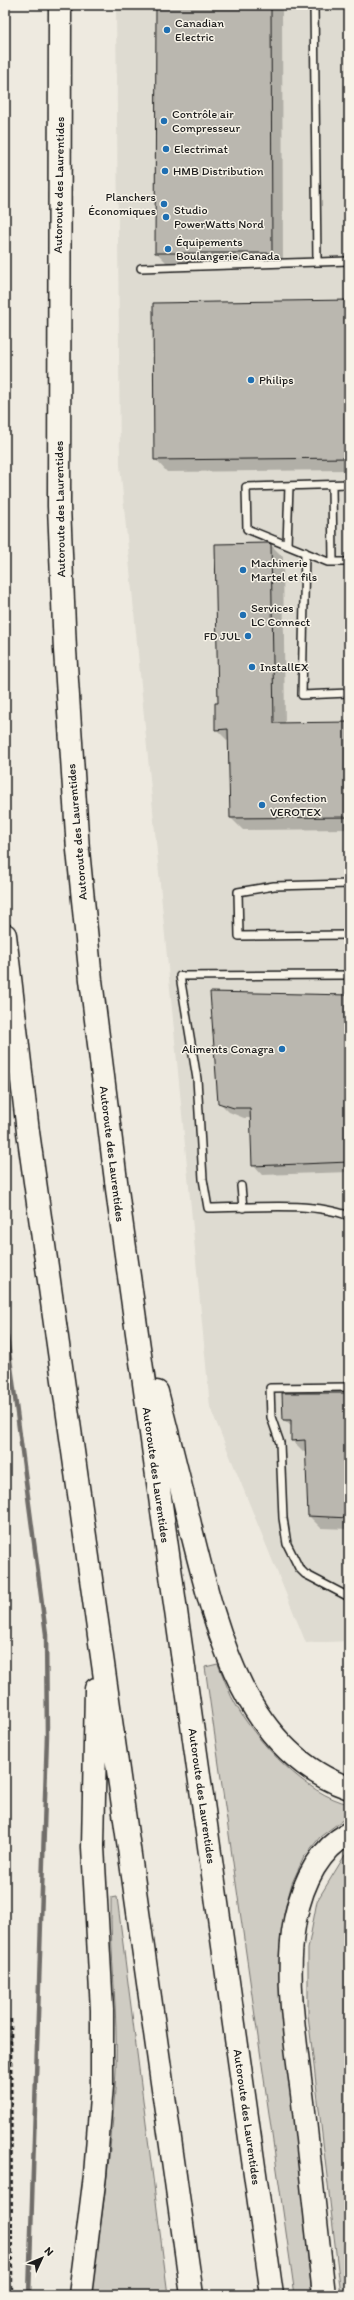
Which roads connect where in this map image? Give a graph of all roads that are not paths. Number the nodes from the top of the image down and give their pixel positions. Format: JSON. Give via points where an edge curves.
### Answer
{"nodes":[{"id":1,"x":60,"y":5,"type":"edge"},
{"id":2,"x":314,"y":5,"type":"edge"},
{"id":3,"x":349,"y":261,"type":"edge"},
{"id":4,"x":317,"y":262,"type":"junction"},
{"id":5,"x":140,"y":268,"type":"dead end"},
{"id":6,"x":349,"y":484,"type":"edge"},
{"id":7,"x":332,"y":485,"type":"junction"},
{"id":8,"x":289,"y":486,"type":"junction"},
{"id":9,"x":287,"y":545,"type":"junction"},
{"id":10,"x":305,"y":552,"type":"junction"},
{"id":11,"x":333,"y":562,"type":"junction"},
{"id":12,"x":349,"y":562,"type":"edge"},
{"id":13,"x":349,"y":693,"type":"edge"},
{"id":14,"x":349,"y":884,"type":"edge"},
{"id":15,"x":5,"y":935,"type":"edge"},
{"id":16,"x":349,"y":935,"type":"edge"},
{"id":17,"x":349,"y":975,"type":"edge"},
{"id":18,"x":241,"y":1186,"type":"dead end"},
{"id":19,"x":243,"y":1208,"type":"junction"},
{"id":20,"x":349,"y":1216,"type":"edge"},
{"id":21,"x":128,"y":1276,"type":"junction"},
{"id":22,"x":349,"y":1387,"type":"edge"},
{"id":23,"x":349,"y":1596,"type":"edge"},
{"id":24,"x":98,"y":1623,"type":"junction"},
{"id":25,"x":349,"y":1788,"type":"edge"},
{"id":26,"x":349,"y":1833,"type":"edge"},
{"id":27,"x":80,"y":2295,"type":"edge"},
{"id":28,"x":192,"y":2295,"type":"edge"},
{"id":29,"x":272,"y":2295,"type":"edge"},
{"id":30,"x":324,"y":2295,"type":"edge"}],
"edges":[{"from":1,"to":21,"type":"highway","name":"Autoroute des Laurentides","via":[[58,396],[64,643],[90,980]]},
{"from":2,"to":4,"type":"lane"},
{"from":3,"to":4,"type":"lane"},
{"from":4,"to":5,"type":"lane"},
{"from":6,"to":7,"type":"lane"},
{"from":7,"to":8,"type":"lane"},
{"from":7,"to":11,"type":"lane"},
{"from":8,"to":9,"type":"lane"},
{"from":8,"to":9,"type":"lane","via":[[246,487],[247,529]]},
{"from":9,"to":10,"type":"lane"},
{"from":10,"to":11,"type":"lane"},
{"from":10,"to":13,"type":"lane","via":[[302,695]]},
{"from":11,"to":12,"type":"lane"},
{"from":14,"to":16,"type":"lane","via":[[274,886],[238,892],[238,900],[239,936]]},
{"from":15,"to":24,"type":"highway","via":[[27,1125]]},
{"from":17,"to":19,"type":"lane","via":[[180,976],[197,1078],[203,1179],[208,1208]]},
{"from":18,"to":19,"type":"lane"},
{"from":19,"to":20,"type":"lane","via":[[312,1208],[334,1210]]},
{"from":21,"to":25,"type":"highway","via":[[204,1581],[231,1664],[256,1711],[282,1744],[323,1777]]},
{"from":21,"to":29,"type":"highway","name":"Autoroute des Laurentides"},
{"from":22,"to":23,"type":"lane","via":[[270,1388],[271,1417],[280,1443],[283,1518],[287,1544],[299,1568],[305,1574]]},
{"from":24,"to":27,"type":"highway","via":[[94,1847],[102,2010],[102,2085],[95,2175]]},
{"from":24,"to":28,"type":"highway"},
{"from":26,"to":30,"type":"highway","via":[[321,1856],[307,1881],[295,1920],[292,1954],[299,2067]]}]}
